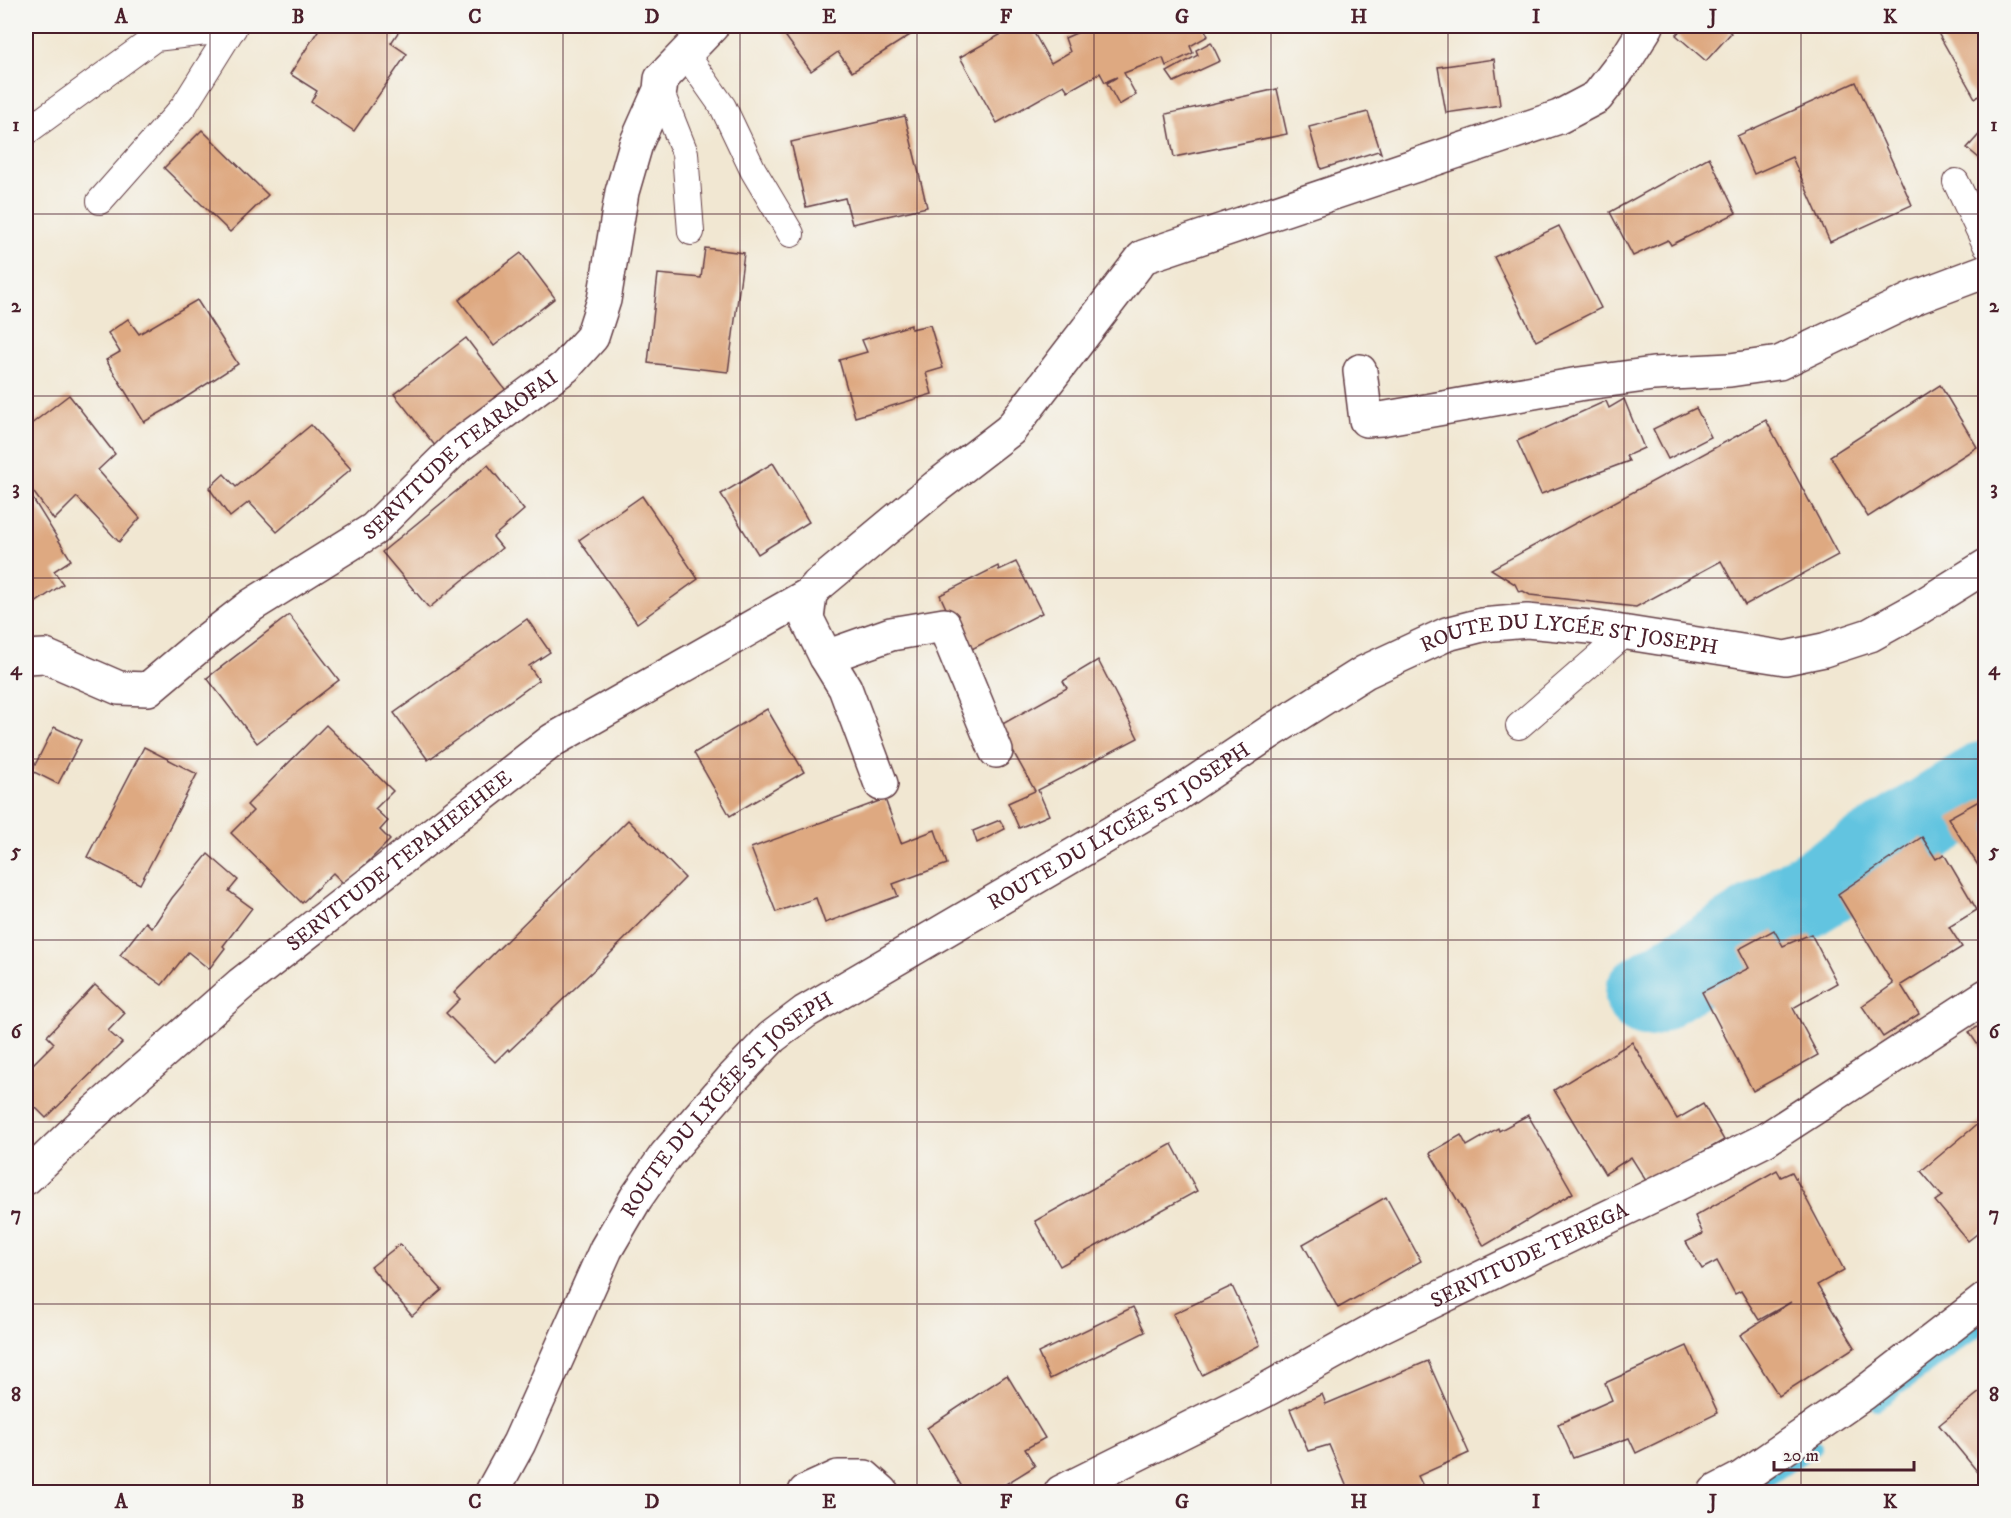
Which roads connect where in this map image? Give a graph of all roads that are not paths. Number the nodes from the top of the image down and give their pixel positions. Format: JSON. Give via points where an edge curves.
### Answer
{"nodes":[{"id":1,"x":712,"y":26,"type":"edge"},
{"id":2,"x":1647,"y":26,"type":"edge"},
{"id":3,"x":233,"y":27,"type":"edge"},
{"id":4,"x":685,"y":53,"type":"junction"},
{"id":5,"x":660,"y":90,"type":"junction"},
{"id":6,"x":26,"y":132,"type":"edge"},
{"id":7,"x":1956,"y":182,"type":"dead end"},
{"id":8,"x":100,"y":201,"type":"dead end"},
{"id":9,"x":691,"y":232,"type":"dead end"},
{"id":10,"x":791,"y":234,"type":"dead end"},
{"id":11,"x":1986,"y":245,"type":"edge"},
{"id":12,"x":1986,"y":271,"type":"edge"},
{"id":13,"x":1360,"y":371,"type":"dead end"},
{"id":14,"x":1986,"y":566,"type":"edge"},
{"id":15,"x":810,"y":594,"type":"junction"},
{"id":16,"x":1627,"y":633,"type":"junction"},
{"id":17,"x":826,"y":657,"type":"junction"},
{"id":18,"x":28,"y":658,"type":"edge"},
{"id":19,"x":1519,"y":726,"type":"dead end"},
{"id":20,"x":996,"y":751,"type":"dead end"},
{"id":21,"x":881,"y":784,"type":"dead end"},
{"id":22,"x":1986,"y":996,"type":"edge"},
{"id":23,"x":26,"y":1178,"type":"edge"},
{"id":24,"x":1986,"y":1299,"type":"edge"},
{"id":25,"x":492,"y":1492,"type":"edge"},
{"id":26,"x":805,"y":1492,"type":"edge"},
{"id":27,"x":882,"y":1492,"type":"edge"},
{"id":28,"x":1061,"y":1492,"type":"edge"},
{"id":29,"x":1715,"y":1492,"type":"edge"}],
"edges":[{"from":1,"to":4,"type":"street","name":"SERVITUDE TEARAOFAI"},
{"from":2,"to":15,"type":"street","name":"SERVITUDE TEPAHEEHEE","via":[[1597,97],[1559,117],[1143,257],[1010,430]]},
{"from":3,"to":6,"type":"lane","via":[[155,38]]},
{"from":3,"to":8,"type":"lane","via":[[184,106]]},
{"from":4,"to":5,"type":"street","name":"SERVITUDE TEARAOFAI","via":[[662,80]]},
{"from":4,"to":10,"type":"lane","via":[[723,107],[753,170]]},
{"from":5,"to":9,"type":"lane","via":[[685,153]]},
{"from":5,"to":18,"type":"street","name":"SERVITUDE TEARAOFAI","via":[[636,144],[622,192],[604,300],[592,337],[565,367],[458,446],[374,529],[252,605],[148,688],[119,688],[45,656]]},
{"from":7,"to":11,"type":"lane"},
{"from":12,"to":13,"type":"street","via":[[1917,297],[1779,363],[1579,384],[1366,420]]},
{"from":14,"to":16,"type":"street","name":"ROUTE DU LYCÉE ST JOSEPH","via":[[1870,635],[1785,658]]},
{"from":15,"to":17,"type":"street","via":[[807,619]]},
{"from":15,"to":23,"type":"street","name":"SERVITUDE TEPAHEEHEE","via":[[553,740],[241,984],[103,1104]]},
{"from":16,"to":19,"type":"lane"},
{"from":16,"to":25,"type":"street","name":"ROUTE DU LYCÉE ST JOSEPH","via":[[1524,621],[1482,625],[1427,642],[1365,672],[1173,796],[804,1012],[772,1037],[731,1080],[631,1204],[606,1249],[519,1443]]},
{"from":17,"to":20,"type":"street","via":[[891,634],[944,625]]},
{"from":17,"to":21,"type":"street","via":[[845,688]]},
{"from":22,"to":28,"type":"street","name":"SERVITUDE TEREGA","via":[[1765,1140],[1381,1326],[1262,1392]]},
{"from":24,"to":29,"type":"street","via":[[1863,1394]]},
{"from":26,"to":27,"type":"street","via":[[838,1478],[865,1477]]}]}
